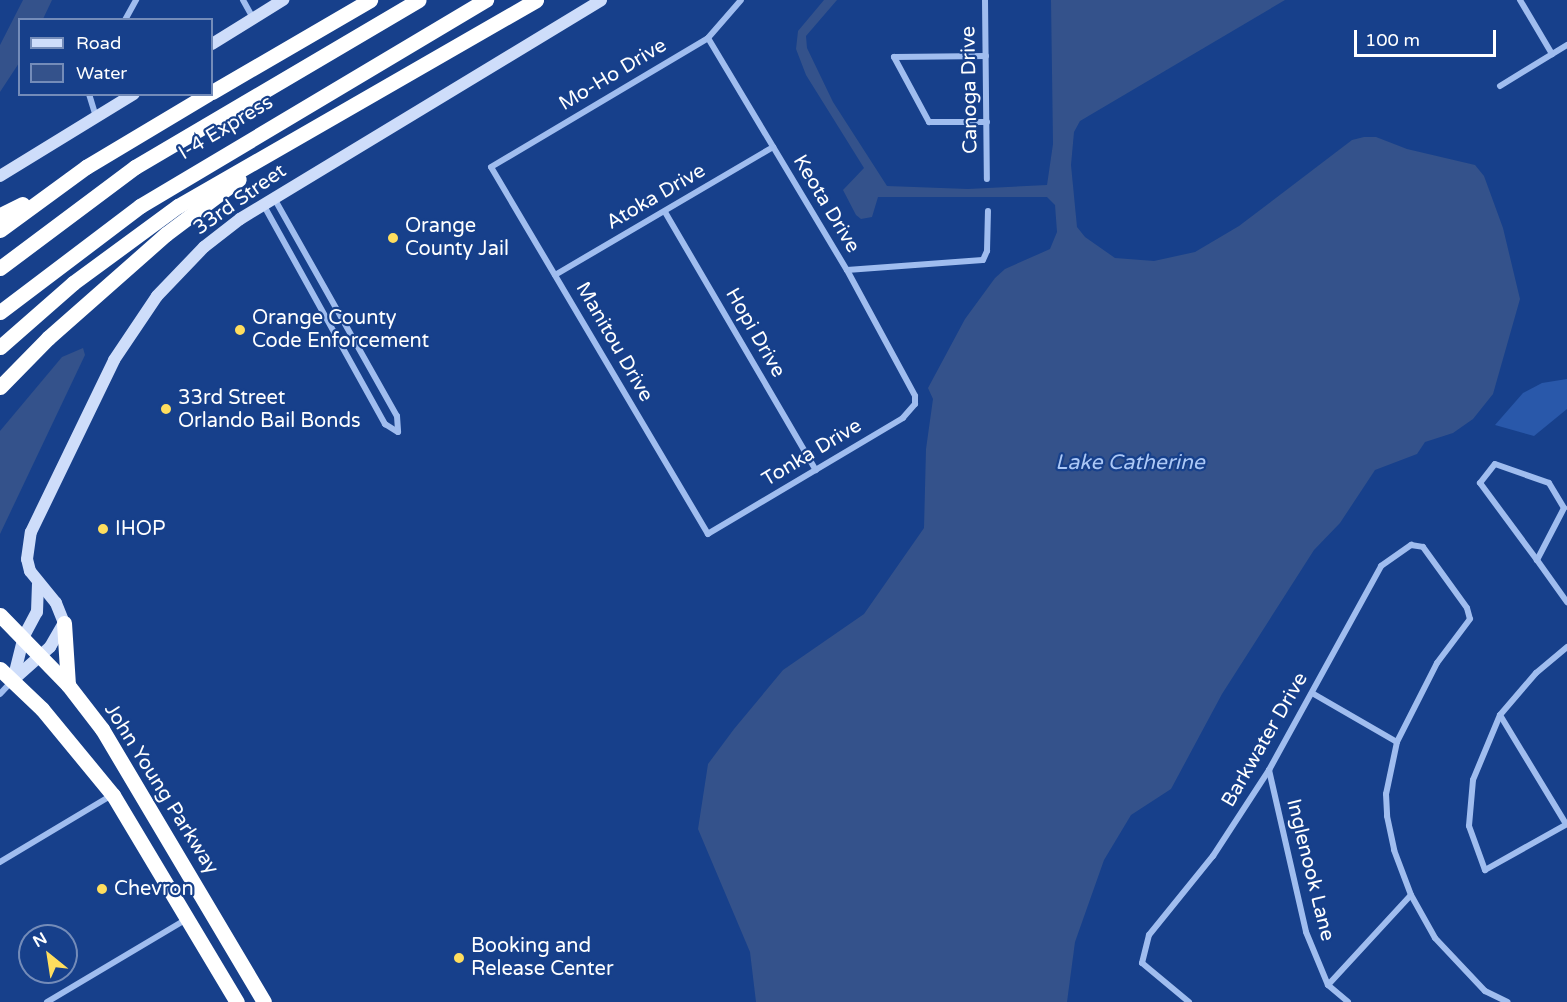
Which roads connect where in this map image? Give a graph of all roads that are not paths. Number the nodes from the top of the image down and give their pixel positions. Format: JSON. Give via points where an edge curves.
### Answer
{"nodes":[{"id":1,"x":136,"y":0,"type":"edge"},
{"id":2,"x":243,"y":0,"type":"edge"},
{"id":3,"x":283,"y":0,"type":"edge"},
{"id":4,"x":370,"y":0,"type":"edge"},
{"id":5,"x":418,"y":0,"type":"edge"},
{"id":6,"x":486,"y":0,"type":"edge"},
{"id":7,"x":536,"y":0,"type":"edge"},
{"id":8,"x":601,"y":0,"type":"edge"},
{"id":9,"x":741,"y":0,"type":"edge"},
{"id":10,"x":985,"y":0,"type":"edge"},
{"id":11,"x":1520,"y":0,"type":"edge"},
{"id":12,"x":126,"y":18,"type":"edge"},
{"id":13,"x":253,"y":18,"type":"junction"},
{"id":14,"x":708,"y":38,"type":"junction"},
{"id":15,"x":213,"y":43,"type":"edge"},
{"id":16,"x":1567,"y":45,"type":"edge"},
{"id":17,"x":1552,"y":54,"type":"junction"},
{"id":18,"x":986,"y":56,"type":"junction"},
{"id":19,"x":1500,"y":86,"type":"dead end"},
{"id":20,"x":213,"y":91,"type":"edge"},
{"id":21,"x":90,"y":96,"type":"edge"},
{"id":22,"x":131,"y":96,"type":"edge"},
{"id":23,"x":205,"y":96,"type":"edge"},
{"id":24,"x":96,"y":119,"type":"junction"},
{"id":25,"x":321,"y":121,"type":"junction"},
{"id":26,"x":987,"y":122,"type":"junction"},
{"id":27,"x":773,"y":147,"type":"junction"},
{"id":28,"x":491,"y":167,"type":"joint"},
{"id":29,"x":0,"y":176,"type":"edge"},
{"id":30,"x":987,"y":179,"type":"dead end"},
{"id":31,"x":48,"y":193,"type":"junction"},
{"id":32,"x":268,"y":200,"type":"junction"},
{"id":33,"x":666,"y":212,"type":"junction"},
{"id":34,"x":988,"y":212,"type":"dead end"},
{"id":35,"x":0,"y":215,"type":"edge"},
{"id":36,"x":0,"y":230,"type":"edge"},
{"id":37,"x":0,"y":268,"type":"edge"},
{"id":38,"x":847,"y":270,"type":"junction"},
{"id":39,"x":555,"y":275,"type":"junction"},
{"id":40,"x":0,"y":312,"type":"edge"},
{"id":41,"x":0,"y":347,"type":"edge"},
{"id":42,"x":0,"y":387,"type":"edge"},
{"id":43,"x":913,"y":388,"type":"joint"},
{"id":44,"x":816,"y":470,"type":"junction"},
{"id":45,"x":708,"y":534,"type":"joint"},
{"id":46,"x":1537,"y":560,"type":"junction"},
{"id":47,"x":38,"y":584,"type":"junction"},
{"id":48,"x":1567,"y":602,"type":"edge"},
{"id":49,"x":0,"y":615,"type":"edge"},
{"id":50,"x":64,"y":623,"type":"junction"},
{"id":51,"x":24,"y":636,"type":"junction"},
{"id":52,"x":1566,"y":649,"type":"edge"},
{"id":53,"x":41,"y":655,"type":"junction"},
{"id":54,"x":0,"y":669,"type":"edge"},
{"id":55,"x":13,"y":680,"type":"junction"},
{"id":56,"x":68,"y":685,"type":"junction"},
{"id":57,"x":1312,"y":693,"type":"junction"},
{"id":58,"x":0,"y":694,"type":"edge"},
{"id":59,"x":1500,"y":715,"type":"junction"},
{"id":60,"x":1397,"y":742,"type":"junction"},
{"id":61,"x":1269,"y":770,"type":"junction"},
{"id":62,"x":113,"y":795,"type":"junction"},
{"id":63,"x":1566,"y":824,"type":"edge"},
{"id":64,"x":0,"y":862,"type":"edge"},
{"id":65,"x":1412,"y":895,"type":"junction"},
{"id":66,"x":188,"y":918,"type":"junction"},
{"id":67,"x":230,"y":943,"type":"junction"},
{"id":68,"x":1328,"y":985,"type":"junction"},
{"id":69,"x":47,"y":1002,"type":"edge"},
{"id":70,"x":237,"y":1002,"type":"edge"},
{"id":71,"x":264,"y":1002,"type":"edge"},
{"id":72,"x":1189,"y":1002,"type":"edge"},
{"id":73,"x":1348,"y":1002,"type":"edge"},
{"id":74,"x":1508,"y":1002,"type":"edge"}],
"edges":[{"from":1,"to":12,"type":"street"},
{"from":2,"to":13,"type":"street"},
{"from":3,"to":13,"type":"street"},
{"from":4,"to":20,"type":"highway"},
{"from":5,"to":37,"type":"highway","name":"I-4 Express","via":[[135,168]]},
{"from":6,"to":40,"type":"highway","name":"I-4 Express","via":[[140,206]]},
{"from":7,"to":25,"type":"highway"},
{"from":8,"to":32,"type":"street","name":"33rd Street"},
{"from":9,"to":14,"type":"street","name":"Mo-Ho Drive"},
{"from":10,"to":18,"type":"street","name":"Canoga Drive"},
{"from":11,"to":17,"type":"street"},
{"from":13,"to":15,"type":"street"},
{"from":14,"to":27,"type":"street","name":"Keota Drive"},
{"from":14,"to":28,"type":"street","name":"Mo-Ho Drive"},
{"from":16,"to":17,"type":"street"},
{"from":17,"to":19,"type":"street"},
{"from":18,"to":26,"type":"street","name":"Canoga Drive"},
{"from":18,"to":26,"type":"street","via":[[894,57],[929,122]]},
{"from":21,"to":24,"type":"street"},
{"from":22,"to":24,"type":"street"},
{"from":23,"to":31,"type":"highway"},
{"from":24,"to":29,"type":"street"},
{"from":25,"to":41,"type":"highway","via":[[144,229],[73,283]]},
{"from":25,"to":42,"type":"highway","via":[[166,234],[48,338]]},
{"from":26,"to":30,"type":"street","name":"Canoga Drive"},
{"from":27,"to":33,"type":"street","name":"Atoka Drive"},
{"from":27,"to":38,"type":"street","name":"Keota Drive"},
{"from":28,"to":39,"type":"street","name":"Manitou Drive"},
{"from":31,"to":35,"type":"highway"},
{"from":31,"to":36,"type":"highway"},
{"from":32,"to":32,"type":"street","via":[[385,424],[398,432],[397,416]]},
{"from":32,"to":47,"type":"street","name":"33rd Street","via":[[197,254],[130,332],[31,532],[27,559]]},
{"from":33,"to":39,"type":"street","name":"Atoka Drive"},
{"from":33,"to":44,"type":"street","name":"Hopi Drive"},
{"from":34,"to":38,"type":"street","via":[[987,251],[983,260]]},
{"from":38,"to":43,"type":"street","name":"Keota Drive"},
{"from":39,"to":45,"type":"street","name":"Manitou Drive"},
{"from":43,"to":44,"type":"street","name":"Tonka Drive","via":[[915,404],[903,418]]},
{"from":44,"to":45,"type":"street","name":"Tonka Drive"},
{"from":46,"to":46,"type":"street","via":[[1480,483],[1495,464],[1549,483],[1564,508]]},
{"from":46,"to":48,"type":"street"},
{"from":47,"to":50,"type":"street","name":"33rd Street","via":[[56,603]]},
{"from":47,"to":51,"type":"street","name":"33rd Street","via":[[37,612]]},
{"from":49,"to":51,"type":"highway","name":"John Young Parkway"},
{"from":50,"to":53,"type":"street"},
{"from":50,"to":56,"type":"highway"},
{"from":51,"to":53,"type":"highway","name":"John Young Parkway"},
{"from":51,"to":55,"type":"street","name":"33rd Street"},
{"from":52,"to":59,"type":"street","via":[[1536,673]]},
{"from":53,"to":55,"type":"street"},
{"from":53,"to":56,"type":"highway","name":"John Young Parkway"},
{"from":54,"to":55,"type":"highway"},
{"from":55,"to":58,"type":"street"},
{"from":55,"to":62,"type":"highway","via":[[70,740]]},
{"from":56,"to":67,"type":"highway","name":"John Young Parkway","via":[[121,759]]},
{"from":57,"to":60,"type":"street"},
{"from":57,"to":60,"type":"street","name":"Barkwater Drive","via":[[1381,566],[1411,545],[1423,547],[1467,608],[1470,619],[1437,663]]},
{"from":57,"to":61,"type":"street","name":"Barkwater Drive"},
{"from":59,"to":63,"type":"street"},
{"from":59,"to":63,"type":"street","via":[[1473,780],[1469,826],[1485,870]]},
{"from":60,"to":65,"type":"street","via":[[1386,794],[1387,816],[1394,850]]},
{"from":61,"to":68,"type":"street","name":"Inglenook Lane","via":[[1306,932]]},
{"from":61,"to":72,"type":"street","name":"Barkwater Drive","via":[[1213,856],[1149,935],[1142,963]]},
{"from":62,"to":64,"type":"street"},
{"from":62,"to":66,"type":"highway"},
{"from":65,"to":68,"type":"street"},
{"from":65,"to":74,"type":"street","via":[[1420,915],[1447,952],[1485,991]]},
{"from":66,"to":67,"type":"highway"},
{"from":66,"to":69,"type":"street"},
{"from":66,"to":70,"type":"highway"},
{"from":67,"to":71,"type":"highway","name":"John Young Parkway"},
{"from":68,"to":73,"type":"street","name":"Inglenook Lane"}]}
